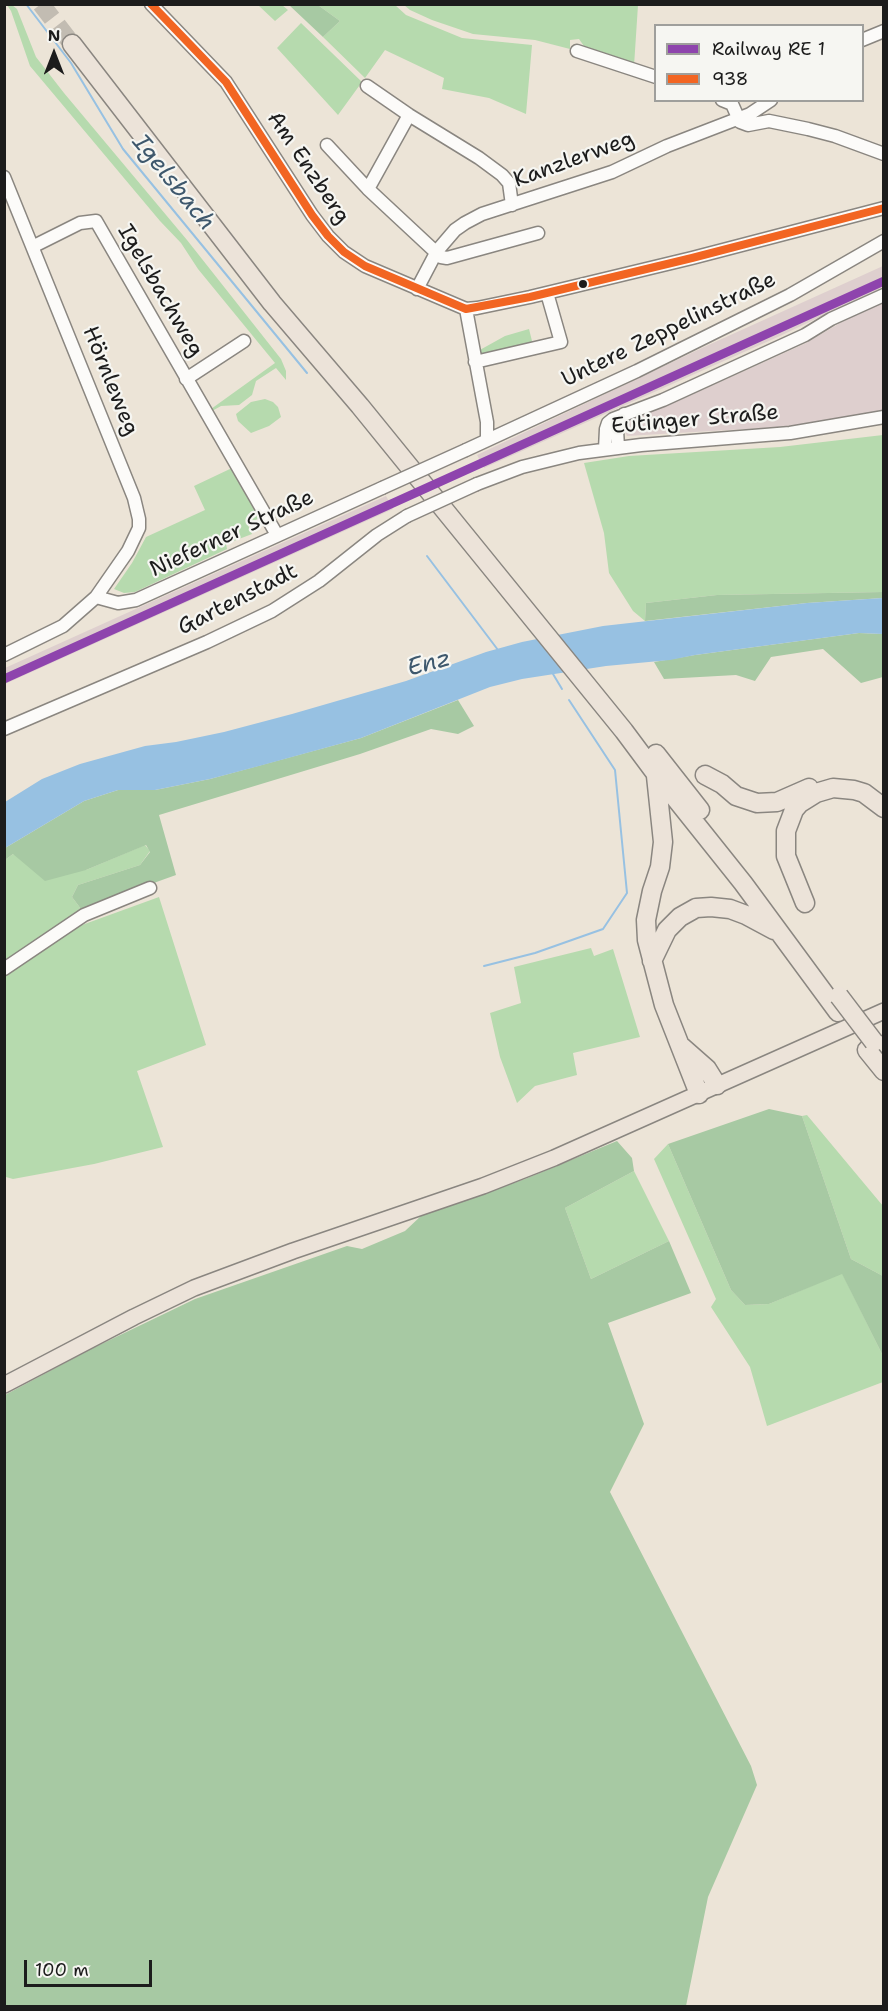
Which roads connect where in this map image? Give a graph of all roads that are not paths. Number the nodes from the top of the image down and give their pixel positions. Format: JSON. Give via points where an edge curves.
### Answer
{"nodes":[{"id":1,"x":151,"y":4,"type":"edge"},
{"id":2,"x":884,"y":31,"type":"edge"},
{"id":3,"x":864,"y":39,"type":"edge"},
{"id":4,"x":76,"y":41,"type":"tunnel mouth"},
{"id":5,"x":577,"y":51,"type":"dead end"},
{"id":6,"x":654,"y":75,"type":"edge"},
{"id":7,"x":367,"y":86,"type":"dead end"},
{"id":8,"x":727,"y":102,"type":"edge"},
{"id":9,"x":768,"y":102,"type":"edge"},
{"id":10,"x":409,"y":116,"type":"junction"},
{"id":11,"x":738,"y":119,"type":"junction"},
{"id":12,"x":327,"y":145,"type":"dead end"},
{"id":13,"x":884,"y":154,"type":"edge"},
{"id":14,"x":4,"y":177,"type":"edge"},
{"id":15,"x":368,"y":189,"type":"junction"},
{"id":16,"x":512,"y":205,"type":"junction"},
{"id":17,"x":884,"y":208,"type":"edge"},
{"id":18,"x":538,"y":233,"type":"dead end"},
{"id":19,"x":884,"y":241,"type":"edge"},
{"id":20,"x":33,"y":246,"type":"junction"},
{"id":21,"x":437,"y":251,"type":"junction"},
{"id":22,"x":417,"y":289,"type":"junction"},
{"id":23,"x":547,"y":292,"type":"junction"},
{"id":24,"x":884,"y":295,"type":"edge"},
{"id":25,"x":466,"y":309,"type":"junction"},
{"id":26,"x":244,"y":341,"type":"dead end"},
{"id":27,"x":475,"y":362,"type":"junction"},
{"id":28,"x":186,"y":379,"type":"junction"},
{"id":29,"x":624,"y":414,"type":"junction"},
{"id":30,"x":884,"y":417,"type":"edge"},
{"id":31,"x":487,"y":440,"type":"junction"},
{"id":32,"x":618,"y":447,"type":"junction"},
{"id":33,"x":467,"y":449,"type":"joint"},
{"id":34,"x":605,"y":449,"type":"junction"},
{"id":35,"x":477,"y":484,"type":"joint"},
{"id":36,"x":277,"y":535,"type":"junction"},
{"id":37,"x":96,"y":597,"type":"junction"},
{"id":38,"x":4,"y":655,"type":"edge"},
{"id":39,"x":628,"y":728,"type":"junction"},
{"id":40,"x":4,"y":729,"type":"edge"},
{"id":41,"x":656,"y":774,"type":"junction"},
{"id":42,"x":705,"y":775,"type":"dead end"},
{"id":43,"x":884,"y":798,"type":"edge"},
{"id":44,"x":884,"y":808,"type":"edge"},
{"id":45,"x":150,"y":888,"type":"dead end"},
{"id":46,"x":804,"y":903,"type":"dead end"},
{"id":47,"x":780,"y":934,"type":"junction"},
{"id":48,"x":652,"y":961,"type":"junction"},
{"id":49,"x":4,"y":969,"type":"edge"},
{"id":50,"x":838,"y":1004,"type":"junction"},
{"id":51,"x":884,"y":1011,"type":"edge"},
{"id":52,"x":677,"y":1043,"type":"junction"},
{"id":53,"x":875,"y":1048,"type":"edge"},
{"id":54,"x":884,"y":1071,"type":"edge"},
{"id":55,"x":723,"y":1082,"type":"junction"},
{"id":56,"x":699,"y":1094,"type":"junction"},
{"id":57,"x":4,"y":1385,"type":"edge"}],
"edges":[{"from":1,"to":22,"type":"street","name":"Am Enzberg","via":[[226,82],[328,236],[365,266]]},
{"from":2,"to":3,"type":"street"},
{"from":4,"to":39,"type":"highway","via":[[266,294]]},
{"from":5,"to":6,"type":"street"},
{"from":7,"to":10,"type":"street"},
{"from":8,"to":11,"type":"street","via":[[732,104]]},
{"from":9,"to":11,"type":"street","name":"Kanzlerweg"},
{"from":10,"to":15,"type":"street"},
{"from":10,"to":16,"type":"street","via":[[502,175],[509,183]]},
{"from":11,"to":13,"type":"street","via":[[748,125],[769,121],[808,129]]},
{"from":11,"to":16,"type":"street","name":"Kanzlerweg","via":[[612,172]]},
{"from":12,"to":15,"type":"street"},
{"from":14,"to":20,"type":"street","name":"Hörnleweg"},
{"from":15,"to":21,"type":"street"},
{"from":16,"to":21,"type":"street","name":"Kanzlerweg","via":[[465,223]]},
{"from":17,"to":23,"type":"street"},
{"from":18,"to":21,"type":"street","via":[[447,258]]},
{"from":19,"to":31,"type":"street","name":"Untere Zeppelinstraße","via":[[759,310]]},
{"from":20,"to":28,"type":"street","name":"Igelsbachweg","via":[[80,223],[96,221]]},
{"from":20,"to":37,"type":"street","name":"Hörnleweg","via":[[139,519],[128,551]]},
{"from":21,"to":22,"type":"street","name":"Kanzlerweg"},
{"from":22,"to":25,"type":"street","name":"Am Enzberg"},
{"from":23,"to":25,"type":"street"},
{"from":23,"to":27,"type":"street","via":[[561,342]]},
{"from":24,"to":29,"type":"street","via":[[663,400]]},
{"from":25,"to":27,"type":"street"},
{"from":26,"to":28,"type":"street","name":"Igelsbachweg"},
{"from":27,"to":31,"type":"street"},
{"from":28,"to":36,"type":"street","name":"Igelsbachweg"},
{"from":29,"to":32,"type":"street","via":[[617,430]]},
{"from":29,"to":34,"type":"street","via":[[608,423]]},
{"from":30,"to":32,"type":"street","name":"Eutinger Straße","via":[[790,433]]},
{"from":31,"to":33,"type":"street","name":"Untere Zeppelinstraße"},
{"from":32,"to":34,"type":"street","name":"Eutinger Straße"},
{"from":33,"to":36,"type":"street","name":"Nieferner Straße","bridge":true},
{"from":34,"to":35,"type":"street","name":"Eutinger Straße","via":[[553,458]]},
{"from":35,"to":40,"type":"street","name":"Gartenstadt","bridge":true,"via":[[407,516],[320,581],[272,611]]},
{"from":36,"to":37,"type":"street","name":"Nieferner Straße","via":[[136,600],[118,603]]},
{"from":37,"to":38,"type":"street","name":"Hörnleweg","via":[[63,626]]},
{"from":39,"to":41,"type":"highway"},
{"from":39,"to":50,"type":"highway","via":[[771,901]]},
{"from":41,"to":47,"type":"highway"},
{"from":41,"to":48,"type":"highway","via":[[663,842],[646,920]]},
{"from":42,"to":43,"type":"highway","via":[[736,796],[757,803],[777,802],[835,781],[857,783]]},
{"from":44,"to":46,"type":"highway","via":[[864,793],[833,788],[800,802],[786,831],[786,856]]},
{"from":45,"to":49,"type":"street","via":[[84,915]]},
{"from":47,"to":48,"type":"highway","via":[[730,909],[696,908],[667,930]]},
{"from":47,"to":50,"type":"highway"},
{"from":48,"to":52,"type":"highway"},
{"from":50,"to":53,"type":"highway","bridge":true},
{"from":51,"to":55,"type":"main road"},
{"from":52,"to":55,"type":"highway"},
{"from":52,"to":56,"type":"highway"},
{"from":53,"to":54,"type":"highway"},
{"from":55,"to":56,"type":"main road"},
{"from":56,"to":57,"type":"main road","via":[[531,1168],[194,1288]]}]}
